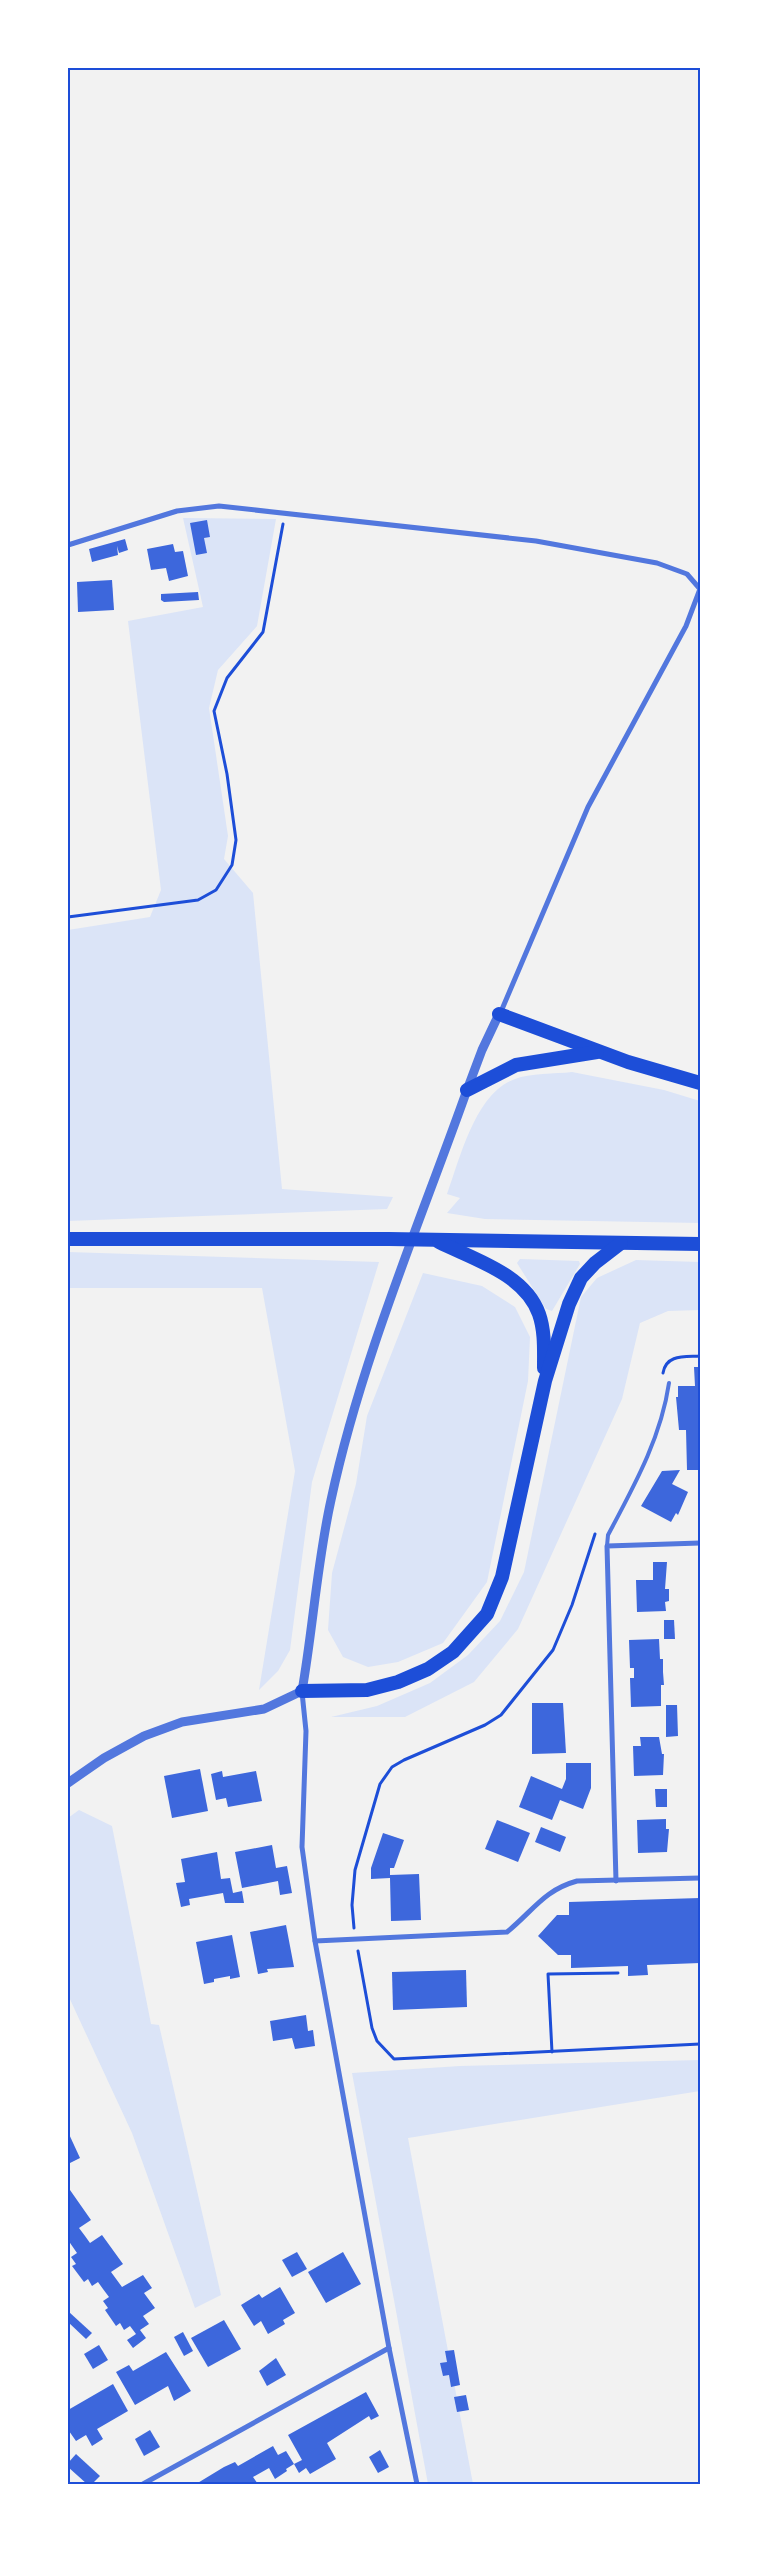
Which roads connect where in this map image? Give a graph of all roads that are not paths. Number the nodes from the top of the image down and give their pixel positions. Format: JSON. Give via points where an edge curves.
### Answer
{"nodes":[{"id":1,"x":68,"y":545,"type":"edge"},
{"id":2,"x":700,"y":589,"type":"edge"},
{"id":3,"x":499,"y":1014,"type":"junction"},
{"id":4,"x":600,"y":1052,"type":"junction"},
{"id":5,"x":700,"y":1083,"type":"edge"},
{"id":6,"x":467,"y":1090,"type":"junction"},
{"id":7,"x":68,"y":1239,"type":"edge"},
{"id":8,"x":436,"y":1240,"type":"junction"},
{"id":9,"x":621,"y":1243,"type":"junction"},
{"id":10,"x":700,"y":1244,"type":"edge"},
{"id":11,"x":545,"y":1381,"type":"junction"},
{"id":12,"x":670,"y":1383,"type":"dead end"},
{"id":13,"x":700,"y":1544,"type":"edge"},
{"id":14,"x":607,"y":1546,"type":"junction"},
{"id":15,"x":302,"y":1691,"type":"junction"},
{"id":16,"x":68,"y":1783,"type":"edge"},
{"id":17,"x":700,"y":1878,"type":"edge"},
{"id":18,"x":616,"y":1881,"type":"junction"},
{"id":19,"x":315,"y":1941,"type":"junction"},
{"id":20,"x":389,"y":2348,"type":"junction"},
{"id":21,"x":143,"y":2484,"type":"edge"},
{"id":22,"x":418,"y":2484,"type":"edge"}],
"edges":[{"from":1,"to":2,"type":"street","via":[[177,511],[219,506],[536,542],[657,563],[687,574]]},
{"from":2,"to":3,"type":"street","via":[[686,626],[588,808]]},
{"from":3,"to":4,"type":"highway"},
{"from":3,"to":6,"type":"street"},
{"from":4,"to":5,"type":"highway"},
{"from":4,"to":6,"type":"highway","via":[[516,1065]]},
{"from":6,"to":15,"type":"street","via":[[352,1414],[329,1510]]},
{"from":7,"to":8,"type":"highway"},
{"from":8,"to":9,"type":"highway"},
{"from":8,"to":11,"type":"highway","via":[[524,1288],[539,1314],[544,1341]]},
{"from":9,"to":10,"type":"highway"},
{"from":9,"to":11,"type":"highway","via":[[581,1278],[568,1304]]},
{"from":11,"to":15,"type":"highway","via":[[502,1577],[487,1614],[453,1652],[428,1669],[398,1682],[367,1690]]},
{"from":12,"to":14,"type":"lane","via":[[665,1410],[644,1467],[608,1535]]},
{"from":13,"to":14,"type":"street"},
{"from":14,"to":18,"type":"street"},
{"from":15,"to":16,"type":"street","via":[[264,1709],[182,1722],[144,1736]]},
{"from":15,"to":19,"type":"street","via":[[306,1731],[302,1847]]},
{"from":17,"to":18,"type":"street"},
{"from":18,"to":19,"type":"street","via":[[577,1881],[561,1886],[546,1894],[507,1932]]},
{"from":19,"to":20,"type":"street"},
{"from":20,"to":21,"type":"street"},
{"from":20,"to":22,"type":"street"}]}
